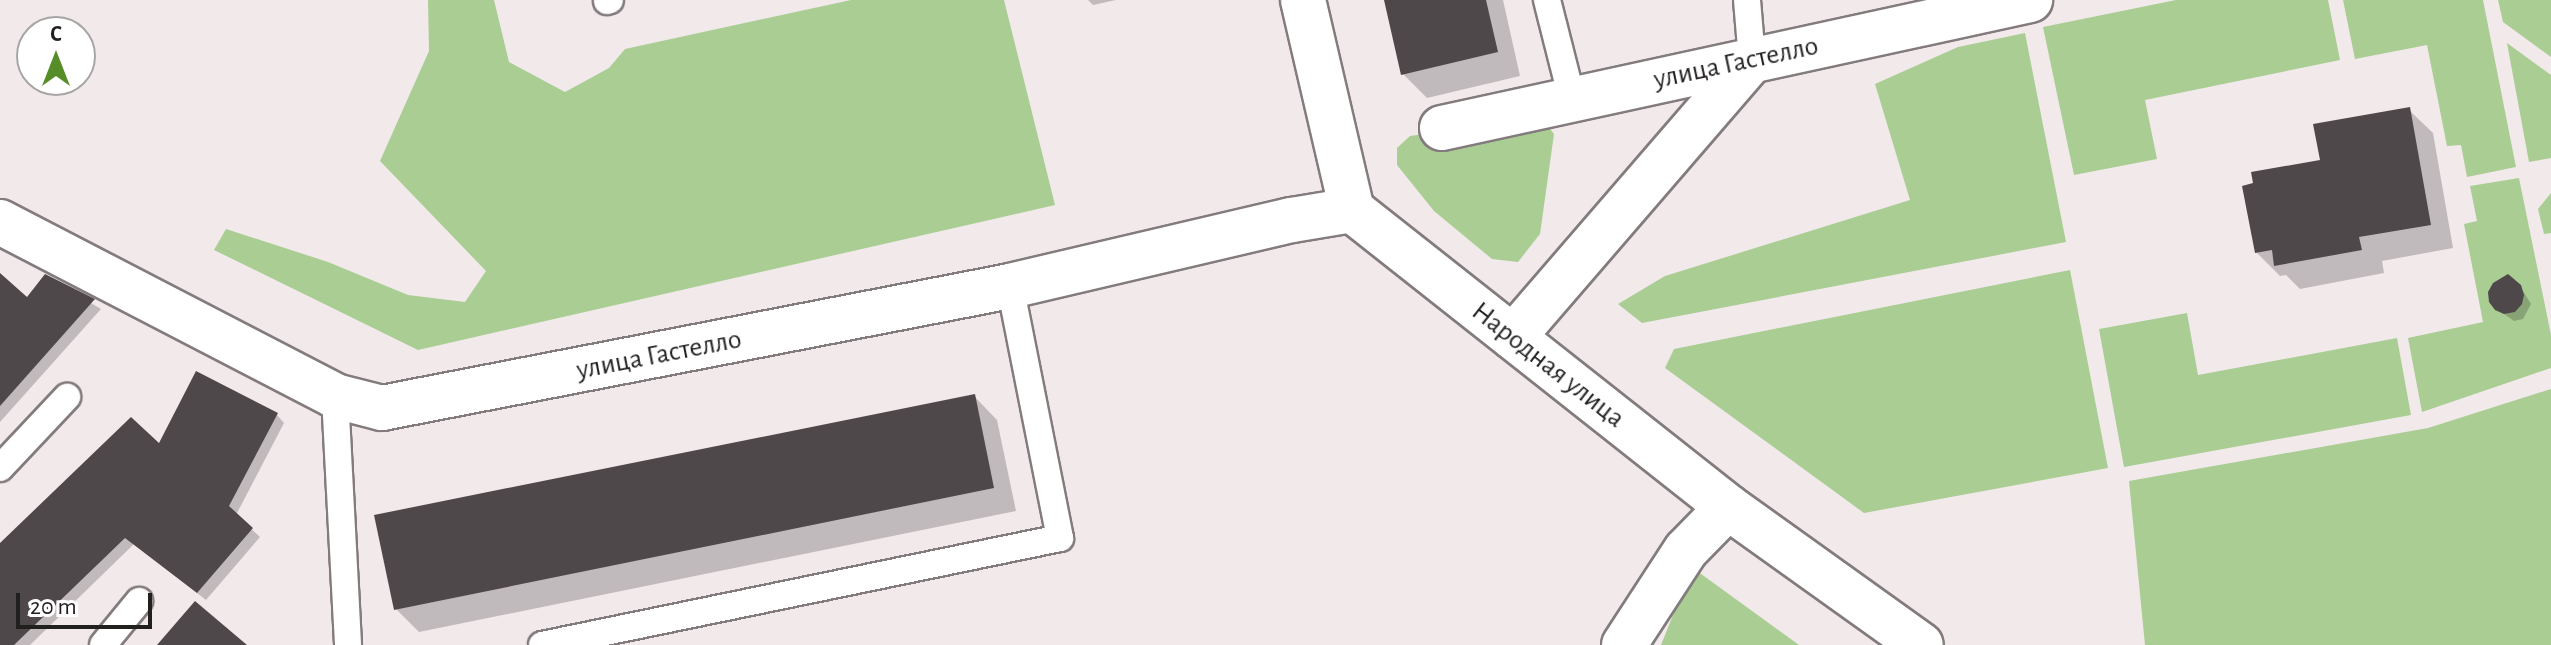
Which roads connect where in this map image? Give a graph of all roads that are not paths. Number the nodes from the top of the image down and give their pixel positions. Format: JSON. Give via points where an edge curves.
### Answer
{"nodes":[{"id":1,"x":1303,"y":0,"type":"edge"},
{"id":2,"x":1547,"y":0,"type":"edge"},
{"id":3,"x":1747,"y":0,"type":"edge"},
{"id":4,"x":2030,"y":0,"type":"edge"},
{"id":5,"x":1940,"y":9,"type":"edge"},
{"id":6,"x":1752,"y":60,"type":"junction"},
{"id":7,"x":1572,"y":99,"type":"junction"},
{"id":8,"x":1442,"y":128,"type":"dead end"},
{"id":9,"x":1352,"y":210,"type":"junction"},
{"id":10,"x":0,"y":222,"type":"edge"},
{"id":11,"x":1010,"y":286,"type":"junction"},
{"id":12,"x":1513,"y":337,"type":"junction"},
{"id":13,"x":335,"y":396,"type":"junction"},
{"id":14,"x":67,"y":397,"type":"dead end"},
{"id":15,"x":0,"y":468,"type":"edge"},
{"id":16,"x":1728,"y":507,"type":"junction"},
{"id":17,"x":139,"y":601,"type":"dead end"},
{"id":18,"x":103,"y":645,"type":"edge"},
{"id":19,"x":348,"y":645,"type":"edge"},
{"id":20,"x":542,"y":645,"type":"edge"},
{"id":21,"x":1624,"y":645,"type":"edge"},
{"id":22,"x":1921,"y":645,"type":"edge"}],
"edges":[{"from":1,"to":9,"type":"street"},
{"from":2,"to":7,"type":"lane"},
{"from":3,"to":6,"type":"lane"},
{"from":4,"to":5,"type":"street","name":"улица Гастелло"},
{"from":5,"to":6,"type":"street","name":"улица Гастелло"},
{"from":6,"to":7,"type":"street","name":"улица Гастелло"},
{"from":6,"to":12,"type":"street"},
{"from":7,"to":8,"type":"street","name":"улица Гастелло"},
{"from":9,"to":11,"type":"street","name":"улица Гастелло"},
{"from":9,"to":12,"type":"street","name":"Народная улица"},
{"from":10,"to":13,"type":"street","name":"улица Гастелло"},
{"from":11,"to":13,"type":"street","name":"улица Гастелло","via":[[382,408]]},
{"from":11,"to":20,"type":"lane","via":[[1060,538]]},
{"from":12,"to":16,"type":"street","name":"Народная улица"},
{"from":13,"to":19,"type":"lane"},
{"from":14,"to":15,"type":"lane"},
{"from":16,"to":21,"type":"street","via":[[1686,550]]},
{"from":16,"to":22,"type":"street","name":"Народная улица"},
{"from":17,"to":18,"type":"lane"}]}
